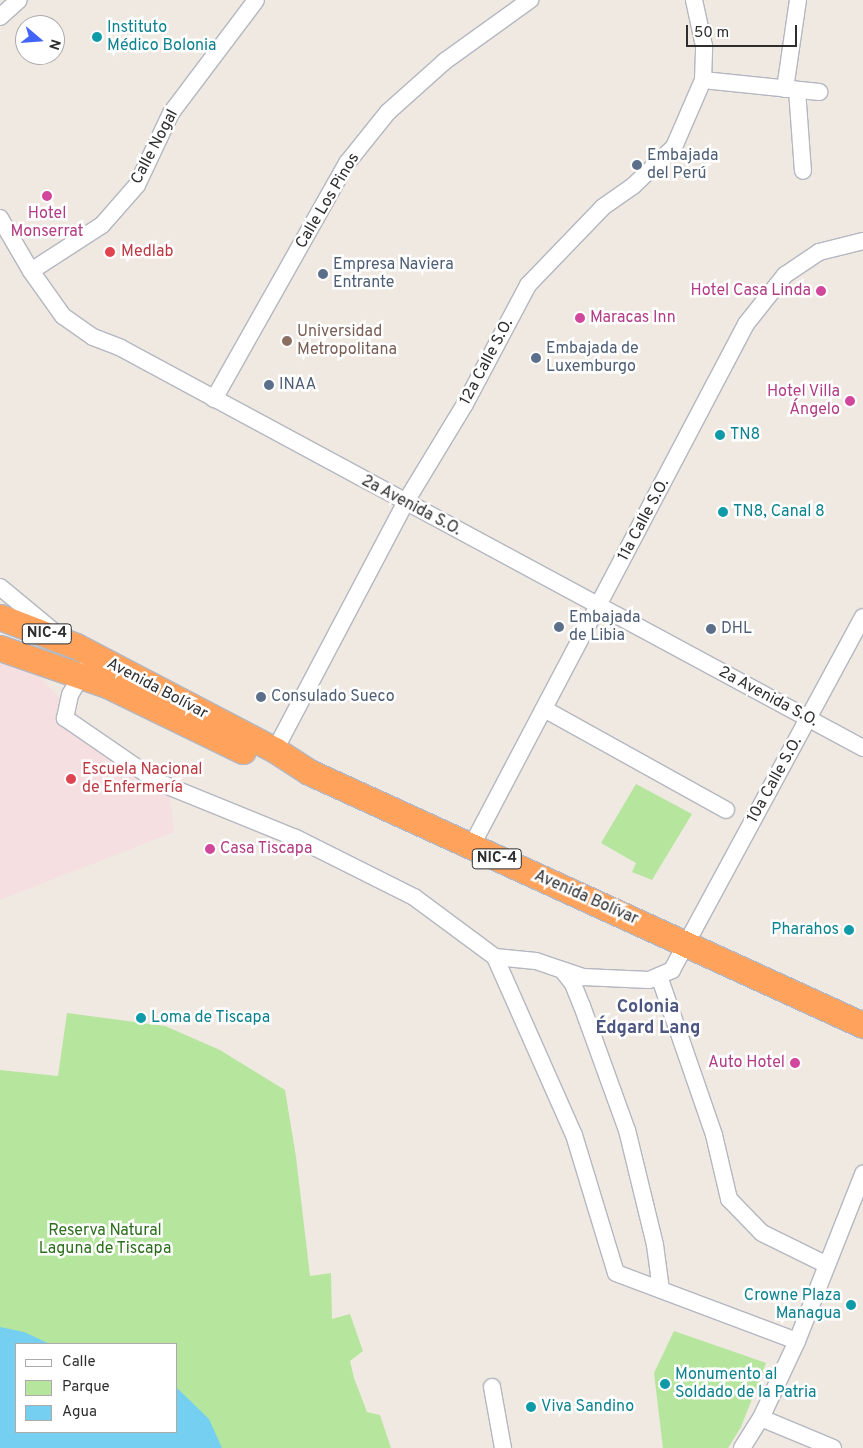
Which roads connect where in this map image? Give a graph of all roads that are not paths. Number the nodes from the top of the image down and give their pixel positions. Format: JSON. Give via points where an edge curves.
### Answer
{"nodes":[{"id":1,"x":19,"y":0,"type":"edge"},
{"id":2,"x":256,"y":0,"type":"edge"},
{"id":3,"x":530,"y":0,"type":"edge"},
{"id":4,"x":694,"y":0,"type":"edge"},
{"id":5,"x":798,"y":0,"type":"edge"},
{"id":6,"x":0,"y":17,"type":"edge"},
{"id":7,"x":703,"y":80,"type":"junction"},
{"id":8,"x":791,"y":89,"type":"junction"},
{"id":9,"x":819,"y":92,"type":"dead end"},
{"id":10,"x":803,"y":171,"type":"dead end"},
{"id":11,"x":0,"y":218,"type":"edge"},
{"id":12,"x":863,"y":241,"type":"edge"},
{"id":13,"x":31,"y":271,"type":"junction"},
{"id":14,"x":214,"y":399,"type":"junction"},
{"id":15,"x":405,"y":503,"type":"junction"},
{"id":16,"x":0,"y":587,"type":"edge"},
{"id":17,"x":600,"y":606,"type":"junction"},
{"id":18,"x":0,"y":617,"type":"edge"},
{"id":19,"x":863,"y":617,"type":"edge"},
{"id":20,"x":0,"y":648,"type":"edge"},
{"id":21,"x":84,"y":659,"type":"junction"},
{"id":22,"x":544,"y":709,"type":"junction"},
{"id":23,"x":808,"y":719,"type":"junction"},
{"id":24,"x":224,"y":742,"type":"junction"},
{"id":25,"x":863,"y":748,"type":"edge"},
{"id":26,"x":275,"y":750,"type":"junction"},
{"id":27,"x":309,"y":772,"type":"junction"},
{"id":28,"x":726,"y":810,"type":"dead end"},
{"id":29,"x":471,"y":847,"type":"junction"},
{"id":30,"x":685,"y":943,"type":"junction"},
{"id":31,"x":496,"y":957,"type":"junction"},
{"id":32,"x":563,"y":971,"type":"junction"},
{"id":33,"x":659,"y":976,"type":"junction"},
{"id":34,"x":863,"y":1025,"type":"edge"},
{"id":35,"x":863,"y":1174,"type":"edge"},
{"id":36,"x":827,"y":1265,"type":"junction"},
{"id":37,"x":661,"y":1290,"type":"junction"},
{"id":38,"x":797,"y":1341,"type":"junction"},
{"id":39,"x":492,"y":1388,"type":"dead end"},
{"id":40,"x":761,"y":1418,"type":"junction"},
{"id":41,"x":503,"y":1448,"type":"edge"},
{"id":42,"x":742,"y":1448,"type":"edge"},
{"id":43,"x":833,"y":1448,"type":"edge"}],
"edges":[{"from":1,"to":6,"type":"street"},
{"from":2,"to":13,"type":"street","name":"Calle Nogal","via":[[171,112],[136,185],[102,226]]},
{"from":3,"to":14,"type":"street","name":"Calle Los Pinos","via":[[446,61],[388,112],[347,163]]},
{"from":4,"to":7,"type":"street","name":"12a Calle S.O.","via":[[704,46]]},
{"from":5,"to":8,"type":"street"},
{"from":7,"to":8,"type":"street"},
{"from":7,"to":15,"type":"street","name":"12a Calle S.O.","via":[[674,147],[634,186],[603,207],[528,284],[465,404]]},
{"from":8,"to":9,"type":"street"},
{"from":8,"to":10,"type":"street"},
{"from":11,"to":13,"type":"street","name":"2a Avenida S.O."},
{"from":12,"to":17,"type":"street","name":"11a Calle S.O.","via":[[819,252],[785,275],[746,324]]},
{"from":13,"to":14,"type":"street","name":"2a Avenida S.O.","via":[[63,316],[93,337],[122,348]]},
{"from":14,"to":15,"type":"street","name":"2a Avenida S.O."},
{"from":15,"to":17,"type":"street","name":"2a Avenida S.O."},
{"from":15,"to":26,"type":"street","name":"12a Calle S.O."},
{"from":16,"to":21,"type":"street"},
{"from":17,"to":22,"type":"street","name":"11a Calle S.O."},
{"from":17,"to":23,"type":"street","name":"2a Avenida S.O."},
{"from":18,"to":21,"type":"highway","name":"Avenida Bolívar","number":"NIC-4"},
{"from":19,"to":23,"type":"street","name":"10a Calle S.O."},
{"from":20,"to":21,"type":"highway","name":"Avenida Bolívar","number":"NIC-4"},
{"from":21,"to":24,"type":"highway","name":"Avenida Bolívar","number":"NIC-4","via":[[107,684]]},
{"from":21,"to":26,"type":"highway","name":"Avenida Bolívar","number":"NIC-4"},
{"from":21,"to":31,"type":"street","via":[[68,700],[65,718],[131,766],[158,782],[296,838],[414,897]]},
{"from":22,"to":28,"type":"street"},
{"from":22,"to":29,"type":"street","name":"11a Calle S.O."},
{"from":23,"to":25,"type":"street","name":"2a Avenida S.O."},
{"from":23,"to":30,"type":"street","name":"10a Calle S.O."},
{"from":24,"to":26,"type":"highway","via":[[240,744],[266,756]]},
{"from":24,"to":27,"type":"highway","name":"Avenida Bolívar","number":"NIC-4","via":[[269,764]]},
{"from":26,"to":27,"type":"highway","name":"Avenida Bolívar","number":"NIC-4"},
{"from":27,"to":29,"type":"highway","name":"Avenida Bolívar","number":"NIC-4"},
{"from":29,"to":30,"type":"highway","name":"Avenida Bolívar","number":"NIC-4"},
{"from":30,"to":33,"type":"street","name":"10a Calle S.O.","via":[[672,970]]},
{"from":30,"to":34,"type":"highway","name":"Avenida Bolívar","number":"NIC-4"},
{"from":31,"to":32,"type":"street","via":[[536,961]]},
{"from":31,"to":37,"type":"street","via":[[574,1135],[616,1273]]},
{"from":32,"to":33,"type":"street","via":[[583,977],[649,980]]},
{"from":32,"to":37,"type":"street","via":[[582,1006],[627,1130],[655,1245]]},
{"from":33,"to":36,"type":"street","via":[[714,1135],[729,1199],[762,1232]]},
{"from":35,"to":36,"type":"street"},
{"from":36,"to":38,"type":"street"},
{"from":37,"to":38,"type":"street"},
{"from":38,"to":40,"type":"street"},
{"from":39,"to":41,"type":"street"},
{"from":40,"to":42,"type":"street"},
{"from":40,"to":43,"type":"street"}]}
